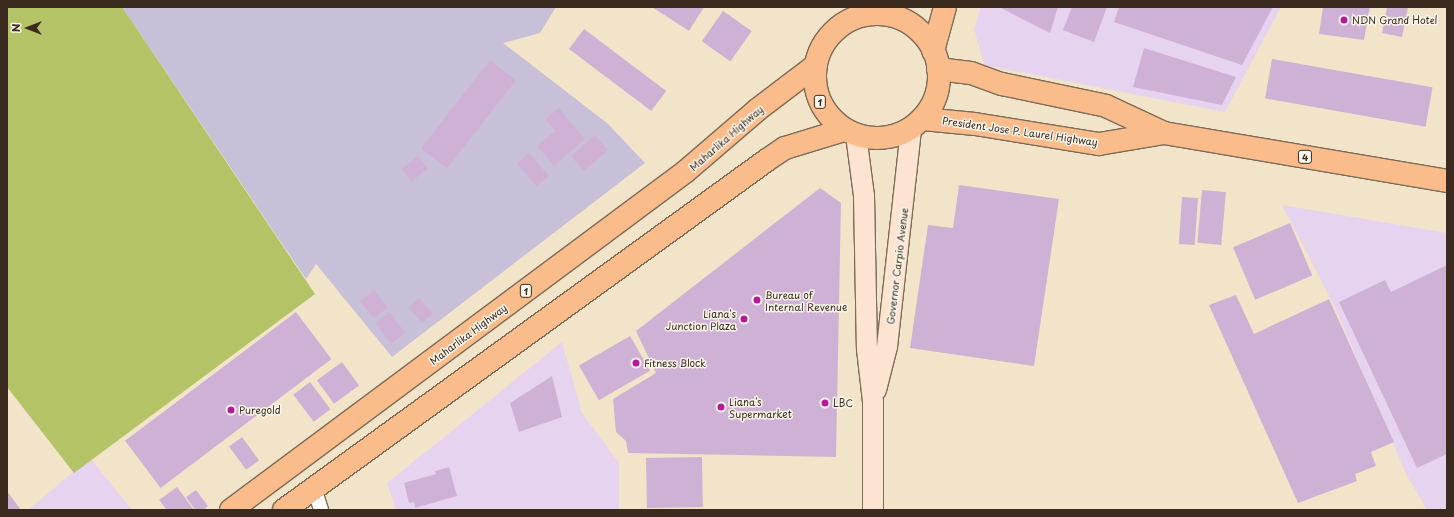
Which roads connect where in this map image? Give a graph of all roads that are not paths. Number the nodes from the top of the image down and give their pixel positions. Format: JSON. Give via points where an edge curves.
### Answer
{"nodes":[{"id":1,"x":858,"y":7,"type":"edge"},
{"id":2,"x":944,"y":7,"type":"edge"},
{"id":3,"x":842,"y":24,"type":"junction"},
{"id":4,"x":936,"y":60,"type":"junction"},
{"id":5,"x":816,"y":65,"type":"junction"},
{"id":6,"x":917,"y":124,"type":"junction"},
{"id":7,"x":850,"y":133,"type":"junction"},
{"id":8,"x":1164,"y":133,"type":"junction"},
{"id":9,"x":1447,"y":181,"type":"edge"},
{"id":10,"x":873,"y":402,"type":"junction"},
{"id":11,"x":314,"y":488,"type":"junction"},
{"id":12,"x":231,"y":510,"type":"edge"},
{"id":13,"x":284,"y":510,"type":"edge"},
{"id":14,"x":321,"y":510,"type":"edge"},
{"id":15,"x":873,"y":510,"type":"edge"}],
"edges":[{"from":1,"to":3,"type":"highway","number":"1"},
{"from":2,"to":4,"type":"highway"},
{"from":3,"to":4,"type":"highway","number":"1","via":[[868,14],[898,18],[919,30]]},
{"from":3,"to":5,"type":"highway","number":"1","via":[[826,40]]},
{"from":4,"to":6,"type":"highway","via":[[936,95]]},
{"from":4,"to":8,"type":"highway","name":"President Jose P. Laurel Highway","number":"4","via":[[1002,84],[1106,106]]},
{"from":5,"to":7,"type":"highway","number":"1","via":[[815,84],[820,102],[831,119]]},
{"from":5,"to":12,"type":"highway","name":"Maharlika Highway","number":"1","via":[[757,110],[686,172]]},
{"from":6,"to":7,"type":"highway","via":[[883,139]]},
{"from":6,"to":8,"type":"highway","name":"President Jose P. Laurel Highway","number":"4","via":[[975,124],[1099,144]]},
{"from":6,"to":10,"type":"main road","name":"Governor Carpio Avenue","via":[[887,347]]},
{"from":7,"to":10,"type":"main road","name":"Governor Carpio Avenue","via":[[864,196],[867,349]]},
{"from":7,"to":11,"type":"highway","via":[[785,148]]},
{"from":8,"to":9,"type":"highway","name":"President Jose P. Laurel Highway","number":"4"},
{"from":10,"to":15,"type":"main road","name":"Governor Carpio Avenue"},
{"from":11,"to":13,"type":"highway"},
{"from":11,"to":14,"type":"street"}]}
